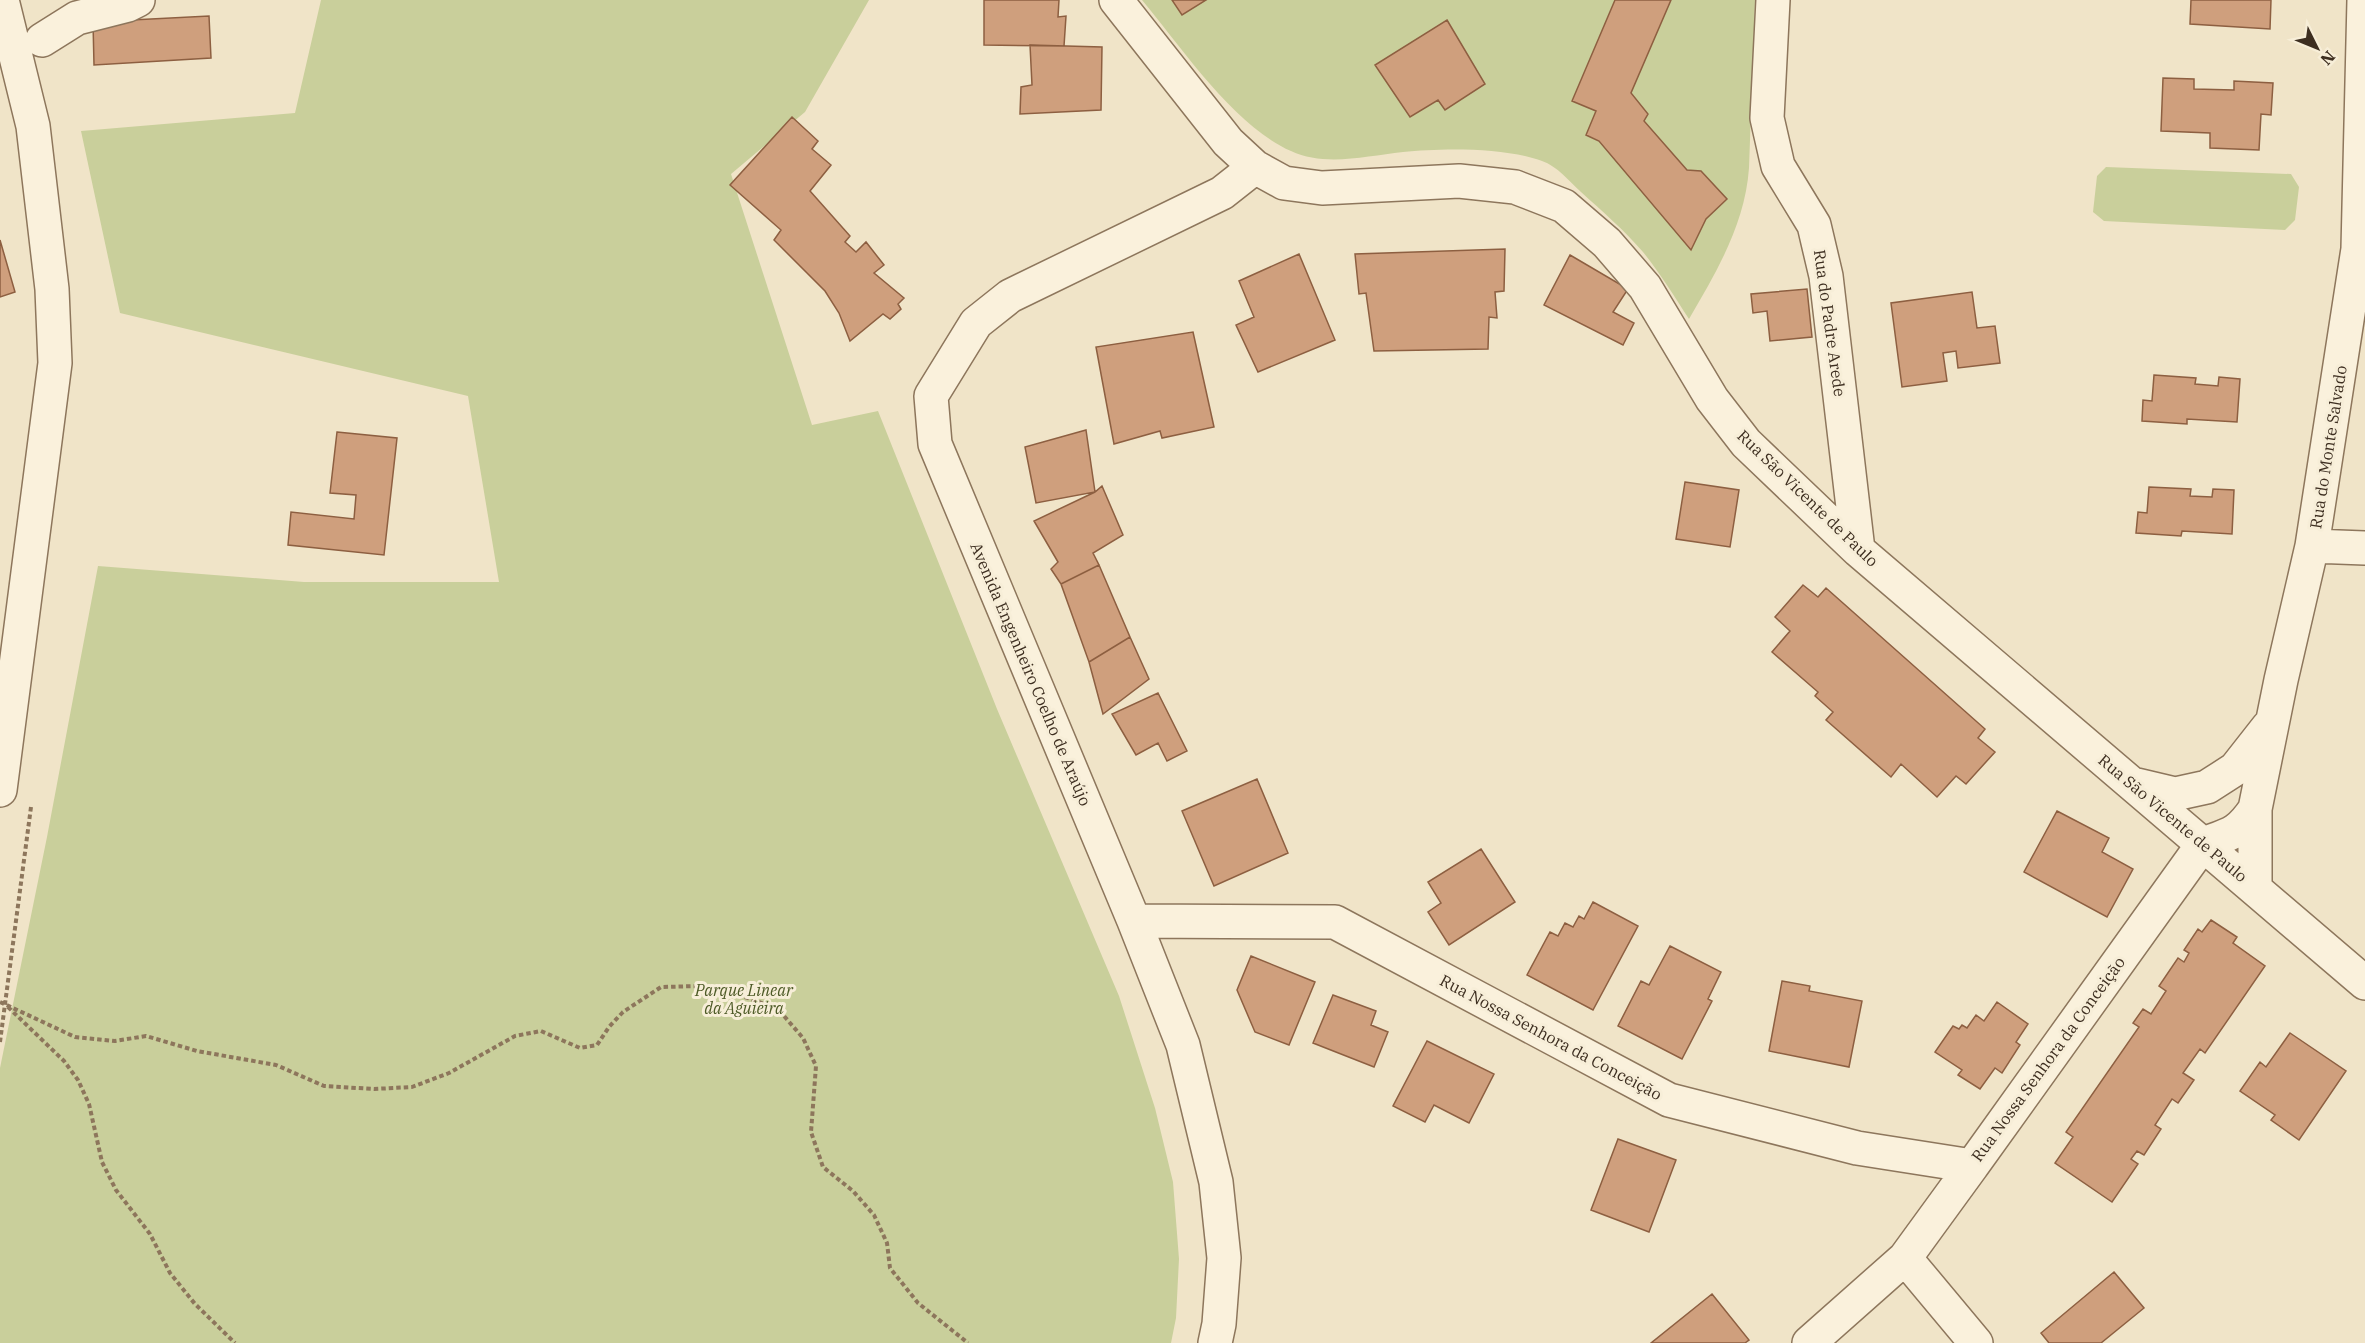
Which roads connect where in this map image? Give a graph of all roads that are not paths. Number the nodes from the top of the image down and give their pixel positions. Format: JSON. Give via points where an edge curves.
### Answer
{"nodes":[{"id":1,"x":2,"y":0,"type":"edge"},
{"id":2,"x":138,"y":0,"type":"edge"},
{"id":3,"x":1116,"y":0,"type":"edge"},
{"id":4,"x":1773,"y":0,"type":"edge"},
{"id":5,"x":2364,"y":0,"type":"edge"},
{"id":6,"x":42,"y":40,"type":"dead end"},
{"id":7,"x":1255,"y":166,"type":"junction"},
{"id":8,"x":2312,"y":546,"type":"junction"},
{"id":9,"x":2365,"y":548,"type":"edge"},
{"id":10,"x":1858,"y":550,"type":"junction"},
{"id":11,"x":2271,"y":724,"type":"junction"},
{"id":12,"x":2133,"y":784,"type":"junction"},
{"id":13,"x":0,"y":790,"type":"edge"},
{"id":14,"x":2255,"y":809,"type":"junction"},
{"id":15,"x":2203,"y":844,"type":"junction"},
{"id":16,"x":2255,"y":888,"type":"junction"},
{"id":17,"x":1134,"y":921,"type":"junction"},
{"id":18,"x":2365,"y":983,"type":"edge"},
{"id":19,"x":1972,"y":1166,"type":"junction"},
{"id":20,"x":1905,"y":1258,"type":"junction"},
{"id":21,"x":1215,"y":1343,"type":"edge"},
{"id":22,"x":1809,"y":1343,"type":"edge"},
{"id":23,"x":1976,"y":1343,"type":"edge"}],
"edges":[{"from":1,"to":13,"type":"street","via":[[33,126],[52,289],[55,363]]},
{"from":2,"to":6,"type":"street","via":[[77,18]]},
{"from":3,"to":7,"type":"street","name":"Rua São Vicente de Paulo","via":[[1228,142]]},
{"from":4,"to":10,"type":"street","name":"Rua do Padre Arede","via":[[1767,118],[1778,166],[1814,225],[1826,276]]},
{"from":5,"to":8,"type":"street","name":"Rua do Monte Salvado","via":[[2358,249]]},
{"from":7,"to":10,"type":"street","name":"Rua São Vicente de Paulo","via":[[1284,183],[1322,188],[1459,181],[1515,187],[1564,206],[1607,243],[1646,287],[1712,399],[1746,443]]},
{"from":7,"to":17,"type":"street","name":"Avenida Engenheiro Coelho de Araújo","via":[[1222,193],[1010,296],[976,323],[931,396],[935,444]]},
{"from":8,"to":9,"type":"street"},
{"from":8,"to":11,"type":"street","name":"Rua do Monte Salvado"},
{"from":10,"to":12,"type":"street","name":"Rua São Vicente de Paulo"},
{"from":11,"to":12,"type":"street","via":[[2235,768],[2207,787],[2175,794]]},
{"from":11,"to":14,"type":"street","name":"Rua do Monte Salvado"},
{"from":12,"to":15,"type":"street","name":"Rua São Vicente de Paulo"},
{"from":14,"to":15,"type":"street","via":[[2244,826]]},
{"from":14,"to":16,"type":"street","name":"Rua do Monte Salvado"},
{"from":15,"to":16,"type":"street","name":"Rua São Vicente de Paulo"},
{"from":15,"to":19,"type":"street","name":"Rua Nossa Senhora da Conceição"},
{"from":16,"to":18,"type":"street","name":"Rua São Vicente de Paulo"},
{"from":17,"to":19,"type":"street","name":"Rua Nossa Senhora da Conceição","via":[[1335,922],[1669,1100],[1857,1148]]},
{"from":17,"to":21,"type":"street","name":"Avenida Engenheiro Coelho de Araújo","via":[[1184,1045],[1216,1182],[1224,1258]]},
{"from":19,"to":20,"type":"street"},
{"from":20,"to":22,"type":"street"},
{"from":20,"to":23,"type":"street"}]}
